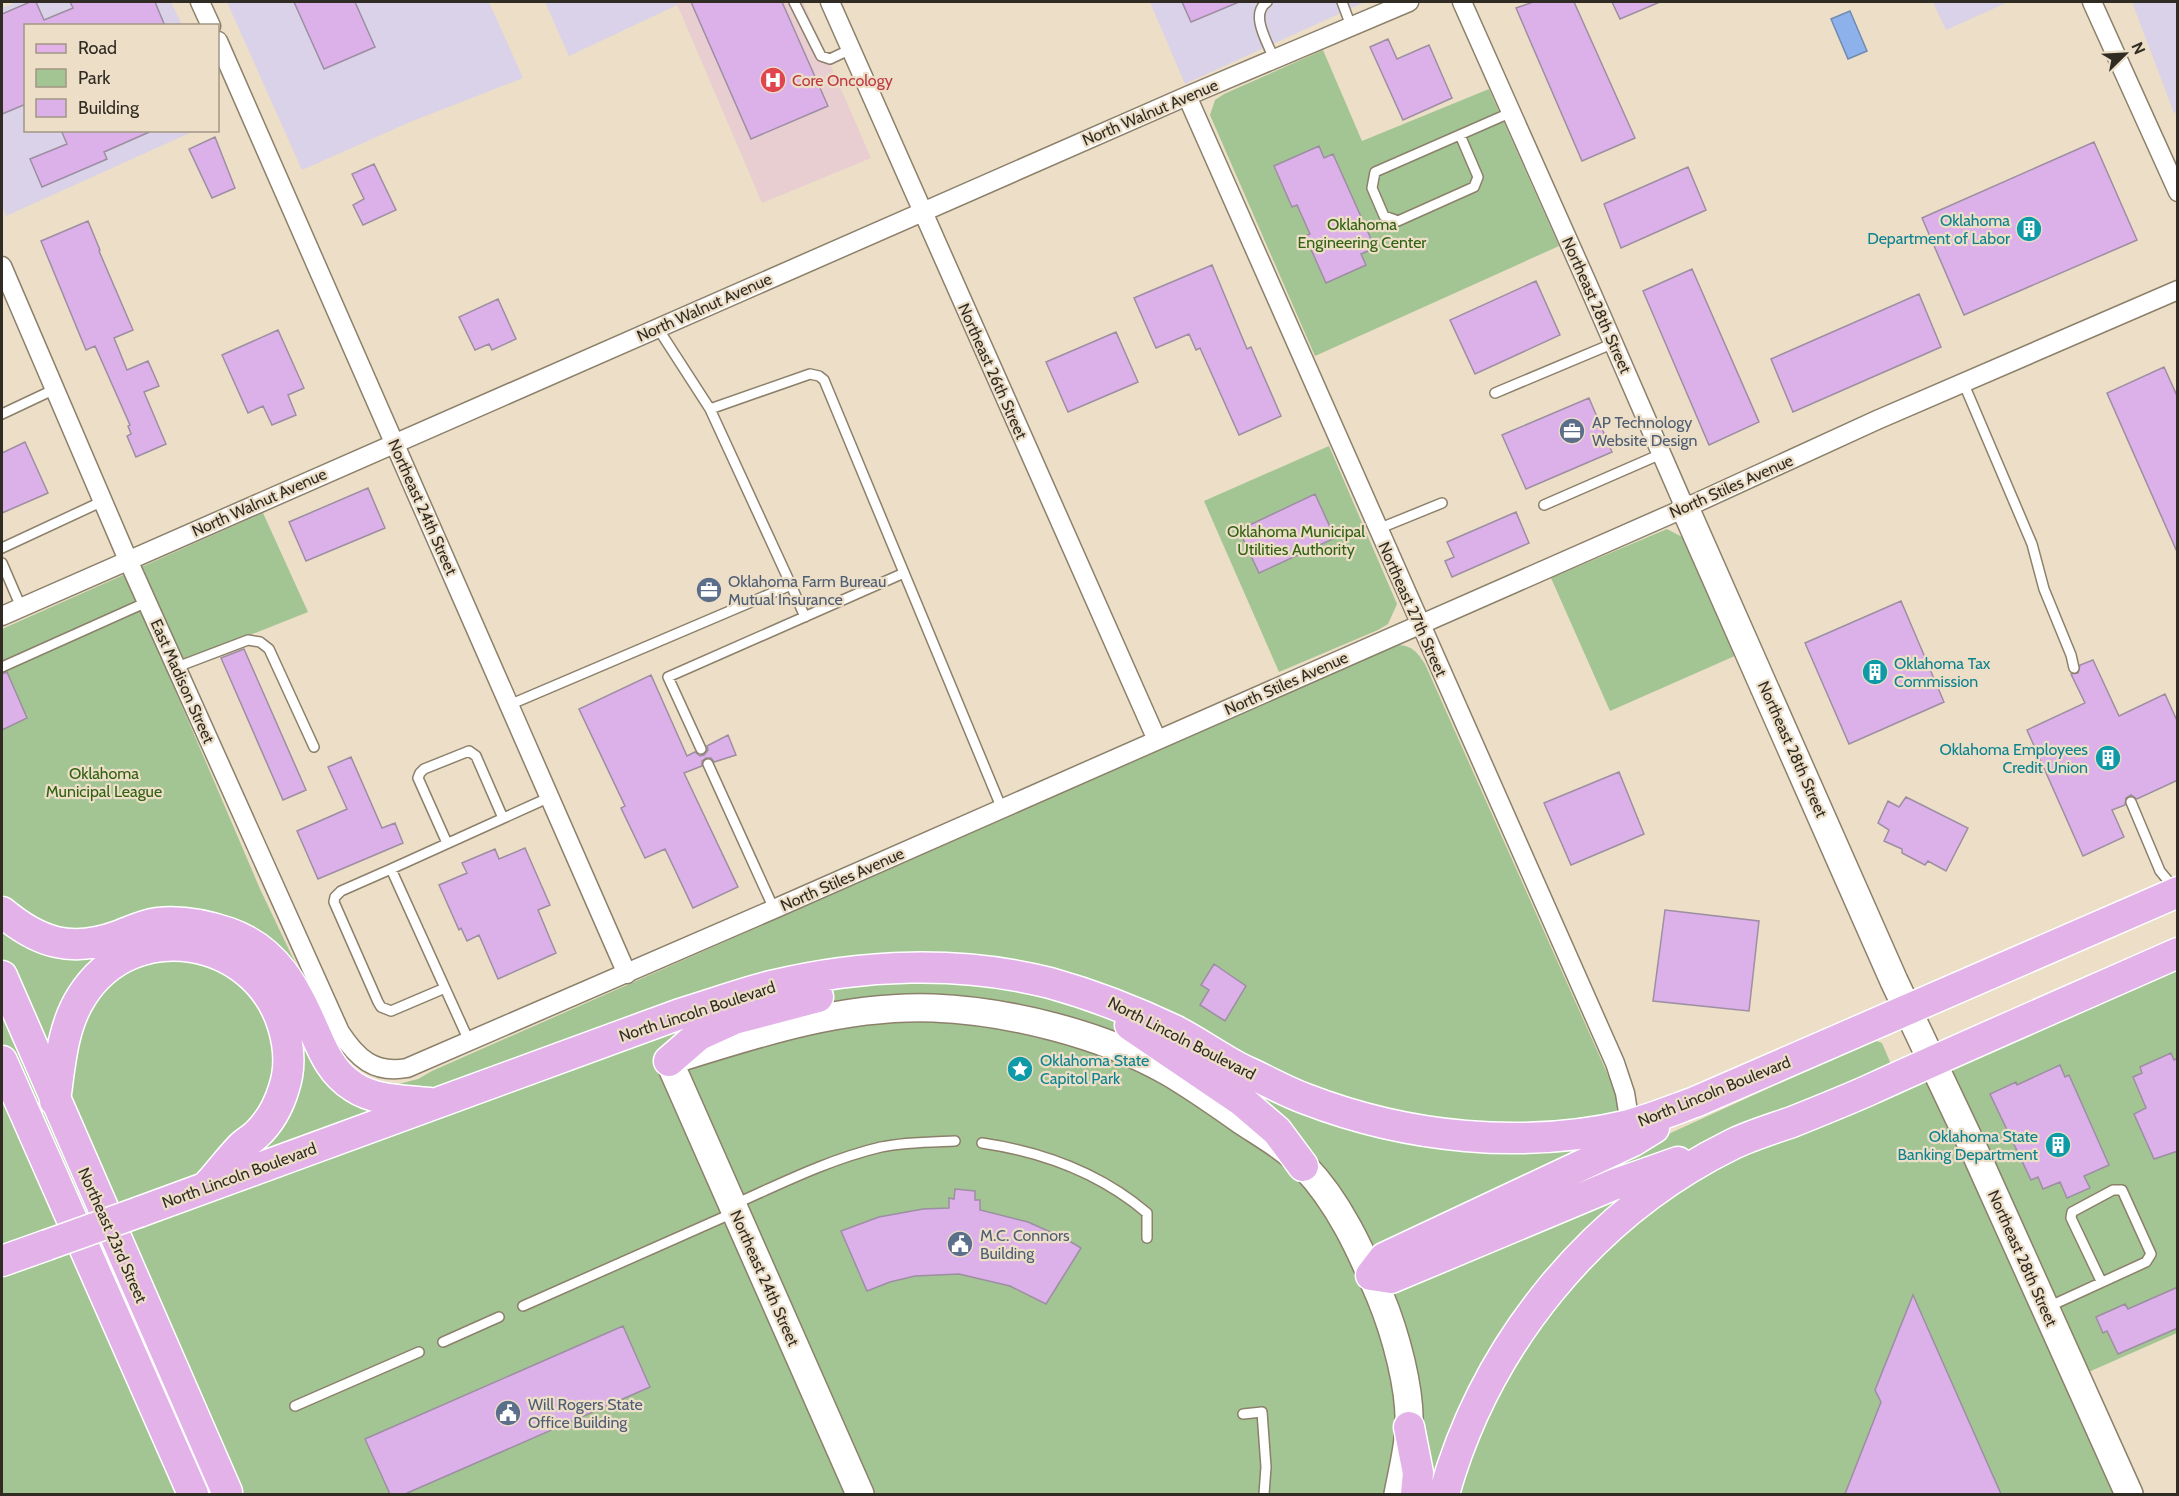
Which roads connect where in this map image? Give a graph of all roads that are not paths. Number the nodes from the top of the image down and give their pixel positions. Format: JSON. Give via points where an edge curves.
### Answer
{"nodes":[{"id":1,"x":200,"y":2,"type":"edge"},
{"id":2,"x":794,"y":2,"type":"edge"},
{"id":3,"x":830,"y":2,"type":"edge"},
{"id":4,"x":1267,"y":2,"type":"edge"},
{"id":5,"x":1342,"y":2,"type":"edge"},
{"id":6,"x":1409,"y":2,"type":"edge"},
{"id":7,"x":1462,"y":2,"type":"edge"},
{"id":8,"x":2092,"y":2,"type":"edge"},
{"id":9,"x":210,"y":24,"type":"edge"},
{"id":10,"x":1351,"y":26,"type":"junction"},
{"id":11,"x":219,"y":43,"type":"edge"},
{"id":12,"x":851,"y":49,"type":"junction"},
{"id":13,"x":1274,"y":59,"type":"junction"},
{"id":14,"x":1187,"y":96,"type":"junction"},
{"id":15,"x":1512,"y":112,"type":"junction"},
{"id":16,"x":1460,"y":135,"type":"junction"},
{"id":17,"x":2178,"y":192,"type":"edge"},
{"id":18,"x":922,"y":211,"type":"junction"},
{"id":19,"x":2,"y":266,"type":"edge"},
{"id":20,"x":2178,"y":290,"type":"edge"},
{"id":21,"x":657,"y":327,"type":"junction"},
{"id":22,"x":1614,"y":343,"type":"junction"},
{"id":23,"x":1963,"y":382,"type":"junction"},
{"id":24,"x":55,"y":389,"type":"junction"},
{"id":25,"x":1495,"y":393,"type":"dead end"},
{"id":26,"x":710,"y":409,"type":"junction"},
{"id":27,"x":2,"y":414,"type":"edge"},
{"id":28,"x":394,"y":442,"type":"junction"},
{"id":29,"x":1661,"y":454,"type":"junction"},
{"id":30,"x":103,"y":501,"type":"junction"},
{"id":31,"x":1442,"y":503,"type":"dead end"},
{"id":32,"x":1544,"y":505,"type":"dead end"},
{"id":33,"x":1685,"y":508,"type":"junction"},
{"id":34,"x":1378,"y":529,"type":"junction"},
{"id":35,"x":2,"y":548,"type":"edge"},
{"id":36,"x":128,"y":560,"type":"junction"},
{"id":37,"x":2,"y":563,"type":"edge"},
{"id":38,"x":904,"y":573,"type":"junction"},
{"id":39,"x":790,"y":585,"type":"junction"},
{"id":40,"x":147,"y":602,"type":"junction"},
{"id":41,"x":21,"y":607,"type":"junction"},
{"id":42,"x":2,"y":616,"type":"edge"},
{"id":43,"x":805,"y":617,"type":"junction"},
{"id":44,"x":1420,"y":625,"type":"junction"},
{"id":45,"x":2,"y":667,"type":"edge"},
{"id":46,"x":177,"y":667,"type":"junction"},
{"id":47,"x":2074,"y":668,"type":"dead end"},
{"id":48,"x":509,"y":705,"type":"junction"},
{"id":49,"x":1157,"y":740,"type":"junction"},
{"id":50,"x":314,"y":747,"type":"dead end"},
{"id":51,"x":701,"y":749,"type":"dead end"},
{"id":52,"x":708,"y":764,"type":"dead end"},
{"id":53,"x":550,"y":796,"type":"junction"},
{"id":54,"x":2131,"y":802,"type":"dead end"},
{"id":55,"x":1002,"y":809,"type":"junction"},
{"id":56,"x":503,"y":818,"type":"junction"},
{"id":57,"x":447,"y":843,"type":"junction"},
{"id":58,"x":391,"y":869,"type":"junction"},
{"id":59,"x":2177,"y":892,"type":"edge"},
{"id":60,"x":774,"y":909,"type":"junction"},
{"id":61,"x":2,"y":912,"type":"edge"},
{"id":62,"x":2178,"y":953,"type":"edge"},
{"id":63,"x":908,"y":967,"type":"junction"},
{"id":64,"x":627,"y":974,"type":"junction"},
{"id":65,"x":2,"y":976,"type":"edge"},
{"id":66,"x":445,"y":988,"type":"junction"},
{"id":67,"x":1102,"y":998,"type":"junction"},
{"id":68,"x":1909,"y":1010,"type":"junction"},
{"id":69,"x":469,"y":1041,"type":"junction"},
{"id":70,"x":2,"y":1061,"type":"edge"},
{"id":71,"x":669,"y":1061,"type":"junction"},
{"id":72,"x":1933,"y":1061,"type":"junction"},
{"id":73,"x":393,"y":1071,"type":"joint"},
{"id":74,"x":8,"y":1082,"type":"edge"},
{"id":75,"x":55,"y":1101,"type":"junction"},
{"id":76,"x":1695,"y":1102,"type":"junction"},
{"id":77,"x":435,"y":1104,"type":"junction"},
{"id":78,"x":1630,"y":1124,"type":"junction"},
{"id":79,"x":955,"y":1141,"type":"dead end"},
{"id":80,"x":982,"y":1143,"type":"dead end"},
{"id":81,"x":1736,"y":1143,"type":"junction"},
{"id":82,"x":1304,"y":1166,"type":"junction"},
{"id":83,"x":208,"y":1185,"type":"junction"},
{"id":84,"x":734,"y":1208,"type":"junction"},
{"id":85,"x":1147,"y":1238,"type":"dead end"},
{"id":86,"x":2,"y":1261,"type":"edge"},
{"id":87,"x":1371,"y":1275,"type":"junction"},
{"id":88,"x":2101,"y":1281,"type":"junction"},
{"id":89,"x":523,"y":1306,"type":"dead end"},
{"id":90,"x":2046,"y":1308,"type":"junction"},
{"id":91,"x":499,"y":1317,"type":"dead end"},
{"id":92,"x":443,"y":1342,"type":"dead end"},
{"id":93,"x":419,"y":1352,"type":"dead end"},
{"id":94,"x":295,"y":1406,"type":"dead end"},
{"id":95,"x":1244,"y":1414,"type":"dead end"},
{"id":96,"x":1409,"y":1427,"type":"junction"},
{"id":97,"x":227,"y":1492,"type":"dead end"},
{"id":98,"x":193,"y":1494,"type":"edge"},
{"id":99,"x":860,"y":1494,"type":"edge"},
{"id":100,"x":1264,"y":1494,"type":"edge"},
{"id":101,"x":1398,"y":1494,"type":"edge"},
{"id":102,"x":1416,"y":1494,"type":"edge"},
{"id":103,"x":1444,"y":1494,"type":"edge"},
{"id":104,"x":2129,"y":1494,"type":"edge"}],
"edges":[{"from":1,"to":9,"type":"street"},
{"from":2,"to":12,"type":"lane","via":[[821,56],[830,59]]},
{"from":3,"to":12,"type":"street","name":"Northeast 26th Street"},
{"from":4,"to":13,"type":"lane","via":[[1258,13]]},
{"from":5,"to":10,"type":"lane"},
{"from":6,"to":10,"type":"street","name":"North Walnut Avenue"},
{"from":7,"to":15,"type":"street","name":"Northeast 28th Street"},
{"from":8,"to":17,"type":"street"},
{"from":10,"to":13,"type":"street","name":"North Walnut Avenue"},
{"from":11,"to":28,"type":"street","name":"Northeast 24th Street"},
{"from":12,"to":18,"type":"street","name":"Northeast 26th Street"},
{"from":13,"to":14,"type":"street","name":"North Walnut Avenue"},
{"from":14,"to":18,"type":"street","name":"North Walnut Avenue"},
{"from":14,"to":34,"type":"street","name":"Northeast 27th Street"},
{"from":15,"to":16,"type":"lane"},
{"from":15,"to":22,"type":"street","name":"Northeast 28th Street"},
{"from":16,"to":16,"type":"lane","via":[[1375,172],[1372,188],[1384,216],[1398,221],[1474,187],[1478,177]]},
{"from":18,"to":21,"type":"street","name":"North Walnut Avenue"},
{"from":18,"to":49,"type":"street","name":"Northeast 26th Street"},
{"from":19,"to":24,"type":"street","name":"East Madison Street"},
{"from":20,"to":23,"type":"street","name":"North Stiles Avenue"},
{"from":21,"to":26,"type":"lane"},
{"from":21,"to":28,"type":"street","name":"North Walnut Avenue"},
{"from":22,"to":25,"type":"lane"},
{"from":22,"to":29,"type":"street","name":"Northeast 28th Street"},
{"from":23,"to":33,"type":"street","name":"North Stiles Avenue"},
{"from":23,"to":47,"type":"lane","via":[[2032,544],[2044,589]]},
{"from":24,"to":27,"type":"lane"},
{"from":24,"to":30,"type":"street","name":"East Madison Street"},
{"from":26,"to":38,"type":"lane","via":[[810,374],[824,380]]},
{"from":26,"to":39,"type":"lane"},
{"from":28,"to":36,"type":"street","name":"North Walnut Avenue"},
{"from":28,"to":48,"type":"street","name":"Northeast 24th Street"},
{"from":29,"to":32,"type":"lane"},
{"from":29,"to":33,"type":"street","name":"Northeast 28th Street"},
{"from":30,"to":35,"type":"lane"},
{"from":30,"to":36,"type":"street","name":"East Madison Street"},
{"from":31,"to":34,"type":"lane"},
{"from":33,"to":44,"type":"street","name":"North Stiles Avenue"},
{"from":33,"to":68,"type":"street","name":"Northeast 28th Street"},
{"from":34,"to":44,"type":"street","name":"Northeast 27th Street"},
{"from":36,"to":40,"type":"street","name":"East Madison Street"},
{"from":36,"to":41,"type":"street","name":"North Walnut Avenue"},
{"from":37,"to":41,"type":"lane"},
{"from":38,"to":43,"type":"lane"},
{"from":38,"to":55,"type":"lane"},
{"from":39,"to":43,"type":"lane"},
{"from":39,"to":48,"type":"lane"},
{"from":40,"to":45,"type":"lane"},
{"from":40,"to":46,"type":"street","name":"East Madison Street"},
{"from":41,"to":42,"type":"street","name":"North Walnut Avenue"},
{"from":43,"to":51,"type":"lane","via":[[668,677]]},
{"from":44,"to":49,"type":"street","name":"North Stiles Avenue"},
{"from":44,"to":78,"type":"street","name":"Northeast 27th Street","via":[[1615,1063]]},
{"from":46,"to":50,"type":"lane","via":[[248,640],[260,642],[269,649]]},
{"from":46,"to":73,"type":"street","name":"East Madison Street","via":[[340,1032],[364,1060]]},
{"from":48,"to":53,"type":"street","name":"Northeast 24th Street"},
{"from":49,"to":55,"type":"street","name":"North Stiles Avenue"},
{"from":52,"to":60,"type":"lane"},
{"from":53,"to":56,"type":"lane"},
{"from":53,"to":64,"type":"street","name":"Northeast 24th Street"},
{"from":54,"to":59,"type":"lane","via":[[2160,871]]},
{"from":55,"to":60,"type":"street","name":"North Stiles Avenue"},
{"from":56,"to":57,"type":"lane"},
{"from":56,"to":57,"type":"lane","via":[[473,752],[424,769],[418,778]]},
{"from":57,"to":58,"type":"lane"},
{"from":58,"to":66,"type":"lane"},
{"from":58,"to":66,"type":"lane","via":[[334,897],[378,1002],[391,1011]]},
{"from":59,"to":68,"type":"main road","name":"North Lincoln Boulevard"},
{"from":60,"to":64,"type":"street","name":"North Stiles Avenue"},
{"from":61,"to":77,"type":"main road","via":[[24,929],[65,945],[90,945],[158,923],[204,925],[231,934],[276,963],[291,981],[324,1054],[341,1078],[371,1095]]},
{"from":62,"to":72,"type":"main road"},
{"from":63,"to":67,"type":"main road","name":"North Lincoln Boulevard","via":[[984,972],[1047,982]]},
{"from":63,"to":71,"type":"main road","via":[[848,992],[734,1019],[699,1035]]},
{"from":63,"to":77,"type":"main road","name":"North Lincoln Boulevard","via":[[842,972],[770,986],[680,1014]]},
{"from":64,"to":69,"type":"street","name":"North Stiles Avenue"},
{"from":65,"to":75,"type":"main road","name":"Northeast 23rd Street"},
{"from":66,"to":69,"type":"lane"},
{"from":67,"to":78,"type":"main road","name":"North Lincoln Boulevard","via":[[1176,1031],[1239,1068],[1305,1099],[1391,1125],[1431,1132],[1541,1138]]},
{"from":67,"to":82,"type":"main road","via":[[1134,1028],[1242,1101],[1277,1131]]},
{"from":68,"to":72,"type":"street","name":"Northeast 28th Street"},
{"from":68,"to":76,"type":"main road","name":"North Lincoln Boulevard"},
{"from":69,"to":73,"type":"street","name":"North Stiles Avenue"},
{"from":70,"to":74,"type":"main road","name":"Northeast 23rd Street"},
{"from":71,"to":82,"type":"street","via":[[817,1018],[888,1009],[971,1011],[1084,1036],[1165,1070],[1206,1094]]},
{"from":71,"to":84,"type":"street","name":"Northeast 24th Street"},
{"from":72,"to":81,"type":"main road"},
{"from":72,"to":90,"type":"street","name":"Northeast 28th Street"},
{"from":74,"to":98,"type":"main road","name":"Northeast 23rd Street"},
{"from":75,"to":83,"type":"main road","via":[[69,1020],[82,994],[105,970],[139,951],[169,945],[202,948],[230,958],[251,974],[276,1006],[288,1045],[288,1077],[266,1123]]},
{"from":75,"to":97,"type":"main road","name":"Northeast 23rd Street"},
{"from":76,"to":78,"type":"main road","name":"North Lincoln Boulevard"},
{"from":76,"to":87,"type":"main road","via":[[1633,1142],[1384,1258]]},
{"from":77,"to":83,"type":"main road","name":"North Lincoln Boulevard"},
{"from":79,"to":84,"type":"lane","via":[[882,1147],[842,1158]]},
{"from":80,"to":85,"type":"lane","via":[[1040,1155],[1102,1181],[1147,1213]]},
{"from":81,"to":87,"type":"main road","via":[[1613,1185],[1391,1278]]},
{"from":81,"to":103,"type":"main road","via":[[1694,1164],[1648,1195],[1564,1273],[1509,1347],[1485,1388],[1467,1425]]},
{"from":82,"to":87,"type":"street","via":[[1332,1201]]},
{"from":83,"to":86,"type":"main road","name":"North Lincoln Boulevard","bridge":true},
{"from":84,"to":89,"type":"lane"},
{"from":84,"to":99,"type":"street","name":"Northeast 24th Street"},
{"from":87,"to":96,"type":"street","via":[[1398,1351]]},
{"from":88,"to":88,"type":"lane","via":[[2146,1262],[2151,1254],[2122,1190],[2113,1190],[2072,1212],[2071,1218]]},
{"from":88,"to":90,"type":"lane"},
{"from":90,"to":104,"type":"street","name":"Northeast 28th Street"},
{"from":91,"to":92,"type":"lane"},
{"from":93,"to":94,"type":"lane"},
{"from":95,"to":100,"type":"lane","via":[[1262,1412]]},
{"from":96,"to":101,"type":"street"},
{"from":96,"to":102,"type":"main road","via":[[1418,1473]]}]}
